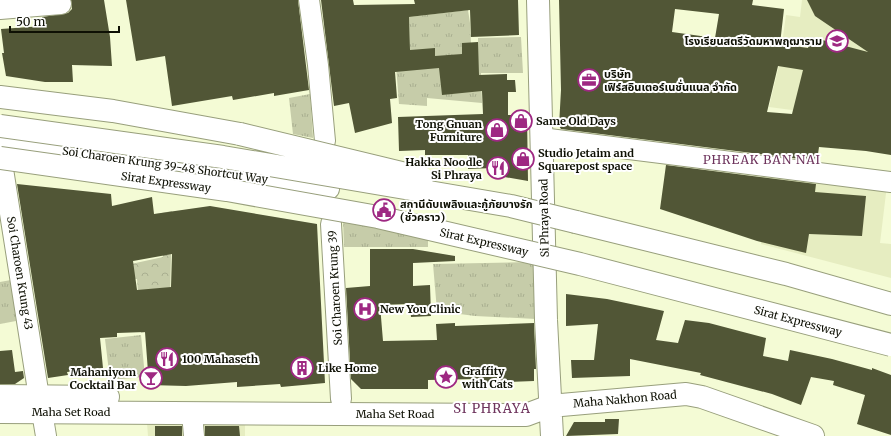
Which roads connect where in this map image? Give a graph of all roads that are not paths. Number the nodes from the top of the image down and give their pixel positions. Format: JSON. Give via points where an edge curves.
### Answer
{"nodes":[{"id":1,"x":308,"y":0,"type":"edge"},
{"id":2,"x":538,"y":0,"type":"edge"},
{"id":3,"x":61,"y":4,"type":"dead end"},
{"id":4,"x":0,"y":9,"type":"edge"},
{"id":5,"x":0,"y":97,"type":"edge"},
{"id":6,"x":0,"y":126,"type":"edge"},
{"id":7,"x":541,"y":138,"type":"junction"},
{"id":8,"x":0,"y":141,"type":"edge"},
{"id":9,"x":325,"y":141,"type":"dead end"},
{"id":10,"x":0,"y":150,"type":"edge"},
{"id":11,"x":0,"y":158,"type":"edge"},
{"id":12,"x":891,"y":182,"type":"edge"},
{"id":13,"x":329,"y":189,"type":"dead end"},
{"id":14,"x":511,"y":206,"type":"junction"},
{"id":15,"x":331,"y":224,"type":"dead end"},
{"id":16,"x":891,"y":304,"type":"edge"},
{"id":17,"x":891,"y":345,"type":"edge"},
{"id":18,"x":0,"y":396,"type":"edge"},
{"id":19,"x":341,"y":399,"type":"junction"},
{"id":20,"x":40,"y":404,"type":"junction"},
{"id":21,"x":191,"y":405,"type":"junction"},
{"id":22,"x":550,"y":406,"type":"junction"},
{"id":23,"x":0,"y":412,"type":"edge"},
{"id":24,"x":46,"y":436,"type":"edge"},
{"id":25,"x":194,"y":436,"type":"edge"},
{"id":26,"x":552,"y":436,"type":"edge"},
{"id":27,"x":813,"y":436,"type":"edge"}],
"edges":[{"from":1,"to":9,"type":"street","via":[[318,65]]},
{"from":2,"to":7,"type":"main road","name":"Si Phraya Road"},
{"from":3,"to":4,"type":"street"},
{"from":5,"to":14,"type":"main road","bridge":true,"via":[[113,111],[240,134],[391,170]]},
{"from":6,"to":14,"type":"main road","bridge":true,"via":[[223,157]]},
{"from":7,"to":12,"type":"street"},
{"from":7,"to":22,"type":"main road","name":"Si Phraya Road"},
{"from":8,"to":13,"type":"street","name":"Soi Charoen Krung 39-48 Shortcut Way"},
{"from":10,"to":20,"type":"street","name":"Soi Charoen Krung 43"},
{"from":11,"to":17,"type":"main road","name":"Sirat Expressway","bridge":true,"via":[[226,190],[378,217],[580,264]]},
{"from":14,"to":16,"type":"main road","bridge":true,"via":[[779,272]]},
{"from":15,"to":19,"type":"street","name":"Soi Charoen Krung 39"},
{"from":18,"to":20,"type":"main road","name":"Maha Set Road"},
{"from":19,"to":21,"type":"main road","name":"Maha Set Road"},
{"from":19,"to":22,"type":"main road","name":"Maha Set Road","via":[[528,401]]},
{"from":20,"to":21,"type":"main road","name":"Maha Set Road"},
{"from":20,"to":23,"type":"main road","name":"Maha Set Road"},
{"from":20,"to":24,"type":"street","name":"Soi Charoen Krung 43"},
{"from":21,"to":22,"type":"main road","name":"Maha Set Road","via":[[526,415]]},
{"from":21,"to":25,"type":"street"},
{"from":22,"to":26,"type":"main road","name":"Si Phraya Road"},
{"from":22,"to":27,"type":"main road","name":"Maha Nakhon Road","via":[[686,394],[702,397]]}]}
